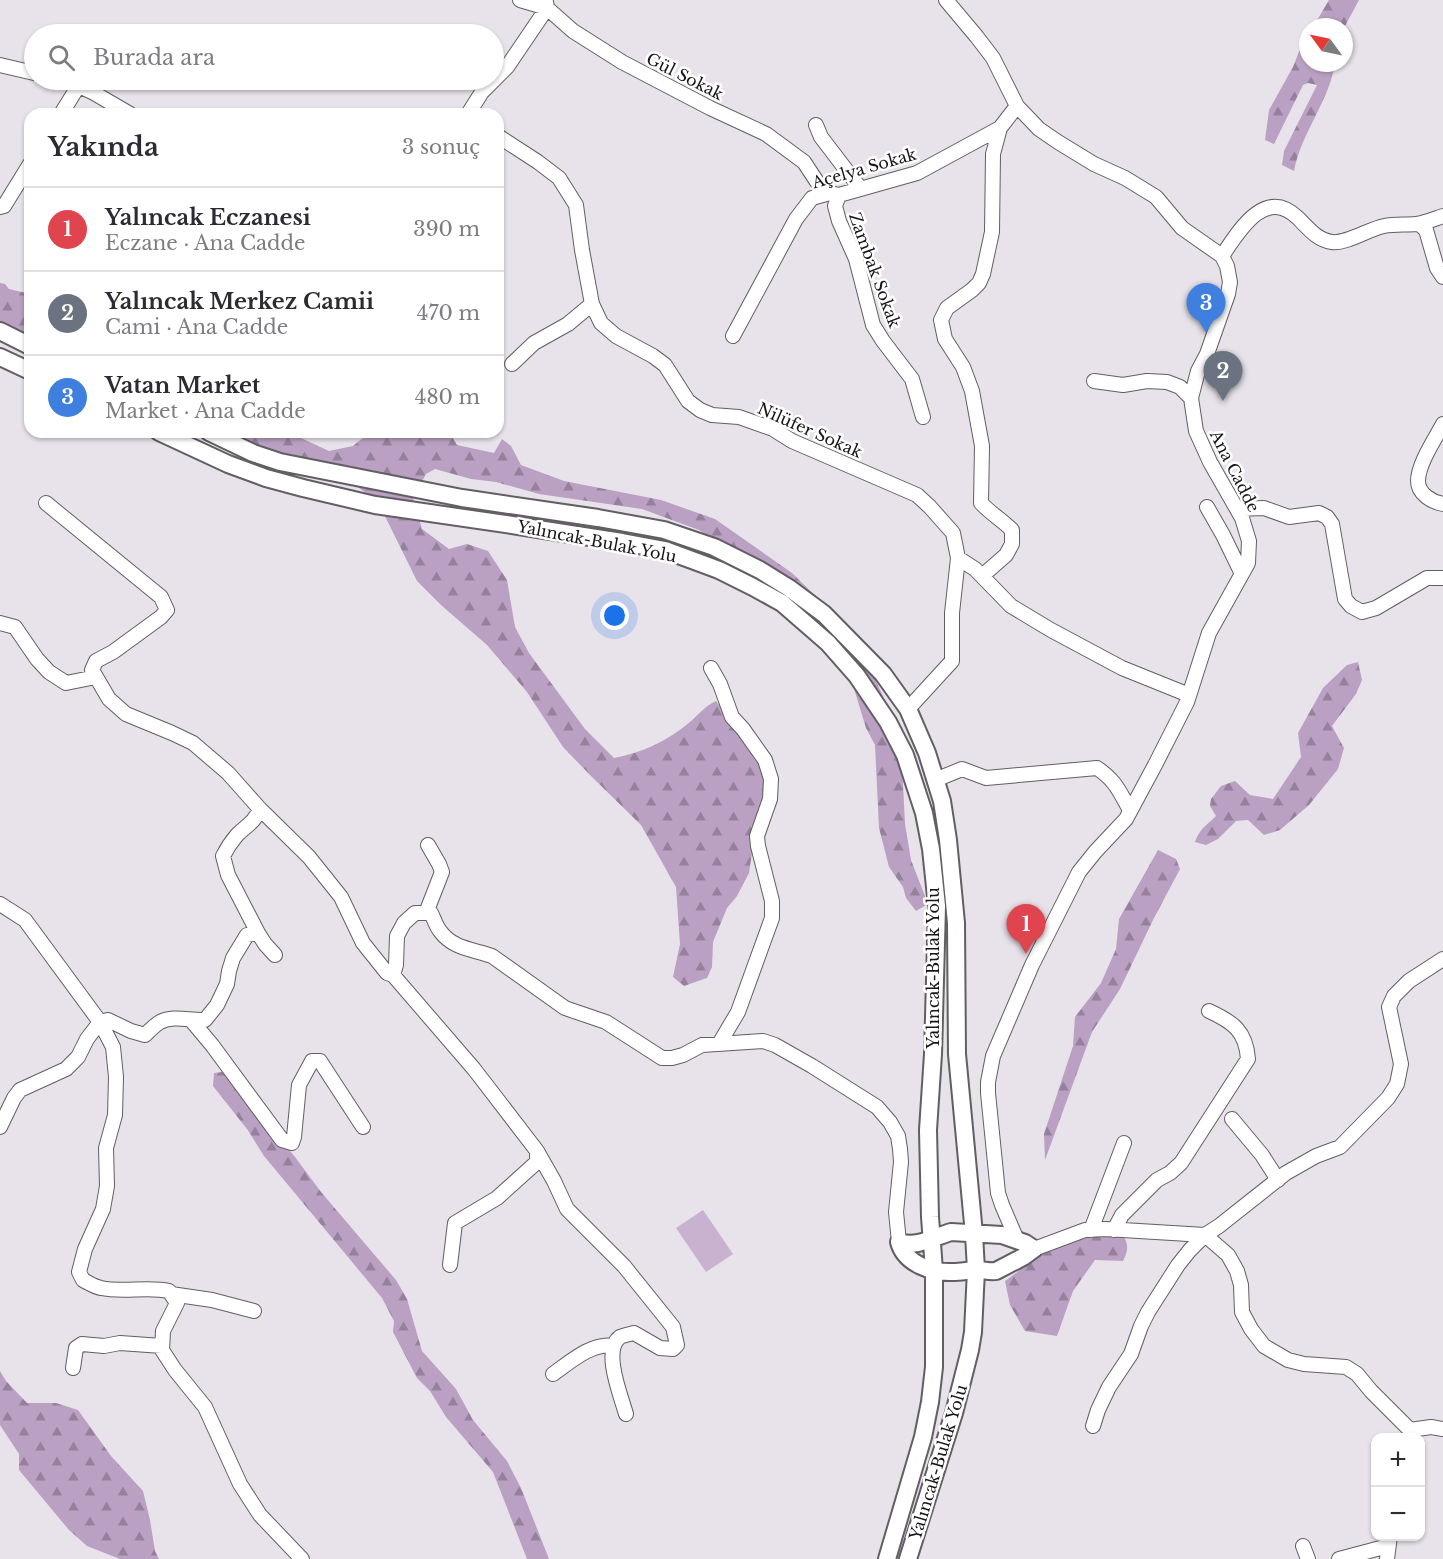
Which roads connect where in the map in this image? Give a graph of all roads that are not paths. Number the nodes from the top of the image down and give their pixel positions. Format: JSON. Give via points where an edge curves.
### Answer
{"nodes":[{"id":1,"x":520,"y":0,"type":"edge"},
{"id":2,"x":946,"y":0,"type":"edge"},
{"id":3,"x":546,"y":4,"type":"edge"},
{"id":4,"x":0,"y":65,"type":"edge"},
{"id":5,"x":504,"y":70,"type":"edge"},
{"id":6,"x":24,"y":71,"type":"edge"},
{"id":7,"x":76,"y":90,"type":"edge"},
{"id":8,"x":88,"y":90,"type":"edge"},
{"id":9,"x":484,"y":90,"type":"edge"},
{"id":10,"x":1017,"y":106,"type":"junction"},
{"id":11,"x":65,"y":108,"type":"edge"},
{"id":12,"x":119,"y":108,"type":"edge"},
{"id":13,"x":474,"y":108,"type":"edge"},
{"id":14,"x":816,"y":125,"type":"dead end"},
{"id":15,"x":1000,"y":128,"type":"junction"},
{"id":16,"x":504,"y":140,"type":"edge"},
{"id":17,"x":24,"y":174,"type":"edge"},
{"id":18,"x":860,"y":188,"type":"junction"},
{"id":19,"x":832,"y":194,"type":"junction"},
{"id":20,"x":0,"y":207,"type":"edge"},
{"id":21,"x":1443,"y":216,"type":"edge"},
{"id":22,"x":1419,"y":224,"type":"junction"},
{"id":23,"x":1222,"y":256,"type":"junction"},
{"id":24,"x":1443,"y":277,"type":"edge"},
{"id":25,"x":592,"y":304,"type":"junction"},
{"id":26,"x":0,"y":331,"type":"edge"},
{"id":27,"x":733,"y":336,"type":"dead end"},
{"id":28,"x":24,"y":343,"type":"edge"},
{"id":29,"x":0,"y":357,"type":"edge"},
{"id":30,"x":512,"y":364,"type":"dead end"},
{"id":31,"x":24,"y":368,"type":"edge"},
{"id":32,"x":1094,"y":381,"type":"dead end"},
{"id":33,"x":1191,"y":398,"type":"junction"},
{"id":34,"x":924,"y":417,"type":"dead end"},
{"id":35,"x":1443,"y":424,"type":"edge"},
{"id":36,"x":172,"y":438,"type":"edge"},
{"id":37,"x":222,"y":438,"type":"edge"},
{"id":38,"x":46,"y":503,"type":"dead end"},
{"id":39,"x":1443,"y":504,"type":"edge"},
{"id":40,"x":1207,"y":507,"type":"dead end"},
{"id":41,"x":1237,"y":509,"type":"junction"},
{"id":42,"x":958,"y":558,"type":"junction"},
{"id":43,"x":1242,"y":574,"type":"junction"},
{"id":44,"x":982,"y":576,"type":"junction"},
{"id":45,"x":1443,"y":578,"type":"edge"},
{"id":46,"x":0,"y":623,"type":"edge"},
{"id":47,"x":711,"y":668,"type":"dead end"},
{"id":48,"x":96,"y":677,"type":"junction"},
{"id":49,"x":1189,"y":695,"type":"junction"},
{"id":50,"x":908,"y":709,"type":"junction"},
{"id":51,"x":935,"y":780,"type":"junction"},
{"id":52,"x":260,"y":809,"type":"junction"},
{"id":53,"x":1130,"y":810,"type":"junction"},
{"id":54,"x":428,"y":845,"type":"dead end"},
{"id":55,"x":0,"y":904,"type":"edge"},
{"id":56,"x":426,"y":913,"type":"junction"},
{"id":57,"x":258,"y":933,"type":"junction"},
{"id":58,"x":275,"y":955,"type":"dead end"},
{"id":59,"x":1443,"y":959,"type":"edge"},
{"id":60,"x":393,"y":975,"type":"junction"},
{"id":61,"x":1209,"y":1011,"type":"dead end"},
{"id":62,"x":191,"y":1020,"type":"junction"},
{"id":63,"x":100,"y":1022,"type":"junction"},
{"id":64,"x":719,"y":1044,"type":"junction"},
{"id":65,"x":1232,"y":1119,"type":"dead end"},
{"id":66,"x":0,"y":1127,"type":"edge"},
{"id":67,"x":363,"y":1127,"type":"dead end"},
{"id":68,"x":1124,"y":1143,"type":"dead end"},
{"id":69,"x":537,"y":1151,"type":"junction"},
{"id":70,"x":1278,"y":1180,"type":"junction"},
{"id":71,"x":1091,"y":1230,"type":"junction"},
{"id":72,"x":1114,"y":1230,"type":"junction"},
{"id":73,"x":974,"y":1234,"type":"junction"},
{"id":74,"x":1205,"y":1235,"type":"junction"},
{"id":75,"x":931,"y":1240,"type":"junction"},
{"id":76,"x":1017,"y":1240,"type":"junction"},
{"id":77,"x":899,"y":1242,"type":"junction"},
{"id":78,"x":1034,"y":1249,"type":"junction"},
{"id":79,"x":450,"y":1265,"type":"dead end"},
{"id":80,"x":934,"y":1270,"type":"junction"},
{"id":81,"x":976,"y":1270,"type":"junction"},
{"id":82,"x":171,"y":1294,"type":"junction"},
{"id":83,"x":254,"y":1311,"type":"dead end"},
{"id":84,"x":162,"y":1346,"type":"junction"},
{"id":85,"x":614,"y":1346,"type":"junction"},
{"id":86,"x":74,"y":1368,"type":"dead end"},
{"id":87,"x":553,"y":1374,"type":"dead end"},
{"id":88,"x":626,"y":1414,"type":"dead end"},
{"id":89,"x":1093,"y":1426,"type":"dead end"},
{"id":90,"x":1443,"y":1429,"type":"edge"},
{"id":91,"x":1408,"y":1433,"type":"edge"},
{"id":92,"x":1412,"y":1433,"type":"edge"},
{"id":93,"x":1303,"y":1545,"type":"dead end"},
{"id":94,"x":1389,"y":1547,"type":"edge"},
{"id":95,"x":302,"y":1559,"type":"edge"},
{"id":96,"x":886,"y":1559,"type":"edge"},
{"id":97,"x":908,"y":1559,"type":"edge"},
{"id":98,"x":1308,"y":1559,"type":"edge"},
{"id":99,"x":1339,"y":1559,"type":"edge"}],
"edges":[{"from":1,"to":3,"type":"street","name":"Gül Sokak"},
{"from":2,"to":10,"type":"street","via":[[993,58]]},
{"from":3,"to":5,"type":"street"},
{"from":3,"to":19,"type":"street","name":"Gül Sokak","via":[[573,31],[622,62],[766,134],[804,162]]},
{"from":4,"to":6,"type":"street"},
{"from":7,"to":11,"type":"street"},
{"from":8,"to":12,"type":"street"},
{"from":9,"to":13,"type":"street"},
{"from":10,"to":15,"type":"street"},
{"from":10,"to":23,"type":"street","via":[[1058,142],[1155,197],[1182,228]]},
{"from":14,"to":18,"type":"street"},
{"from":15,"to":18,"type":"street","name":"Açelya Sokak","via":[[917,173]]},
{"from":15,"to":44,"type":"street","via":[[993,154],[992,232],[983,274],[972,291],[947,308],[941,320],[945,339],[963,367],[972,391],[982,446],[981,503],[1012,530],[1012,544],[1006,555]]},
{"from":16,"to":25,"type":"street","name":"Nilüfer Sokak","via":[[559,178],[576,205]]},
{"from":17,"to":20,"type":"street"},
{"from":18,"to":19,"type":"street","name":"Açelya Sokak"},
{"from":19,"to":27,"type":"street","name":"Açelya Sokak","via":[[812,198],[796,219]]},
{"from":19,"to":34,"type":"street","name":"Zambak Sokak","via":[[838,221],[856,259],[873,325],[912,379]]},
{"from":21,"to":22,"type":"street"},
{"from":22,"to":23,"type":"street","via":[[1385,226],[1329,242],[1316,236],[1293,213],[1267,208],[1245,224]]},
{"from":22,"to":24,"type":"street","via":[[1426,230]]},
{"from":23,"to":33,"type":"street","name":"Ana Cadde","via":[[1230,282],[1228,294]]},
{"from":25,"to":30,"type":"street","via":[[568,324],[534,343]]},
{"from":25,"to":42,"type":"street","name":"Nilüfer Sokak","via":[[601,323],[665,366],[688,401],[700,410],[739,417],[773,429],[917,495],[953,533]]},
{"from":26,"to":28,"type":"main road"},
{"from":29,"to":31,"type":"main road"},
{"from":32,"to":33,"type":"street","via":[[1123,385],[1167,382],[1180,387]]},
{"from":33,"to":41,"type":"street","name":"Ana Cadde","via":[[1196,431]]},
{"from":35,"to":39,"type":"street","via":[[1422,465],[1418,482],[1423,495]]},
{"from":36,"to":75,"type":"main road","name":"Yalıncak-Bulak Yolu","via":[[266,478],[375,506],[665,550],[719,570],[782,603],[828,643],[857,676],[905,755],[931,849],[937,906],[928,1130]]},
{"from":37,"to":50,"type":"main road","name":"Yalıncak-Bulak Yolu","via":[[280,462],[462,498],[664,530],[714,547],[760,570],[824,614],[883,674]]},
{"from":38,"to":48,"type":"street","via":[[161,597],[167,610],[96,662],[92,670]]},
{"from":40,"to":43,"type":"street"},
{"from":41,"to":43,"type":"street","name":"Ana Cadde","via":[[1249,541],[1248,562]]},
{"from":41,"to":45,"type":"street","via":[[1264,508],[1289,517],[1319,513],[1327,517],[1332,524],[1345,599],[1362,612],[1427,578]]},
{"from":42,"to":44,"type":"street"},
{"from":42,"to":50,"type":"street","via":[[952,661]]},
{"from":43,"to":49,"type":"street","name":"Ana Cadde","via":[[1209,633]]},
{"from":44,"to":49,"type":"street","via":[[1011,606],[1051,630],[1122,668]]},
{"from":46,"to":48,"type":"street","via":[[15,627],[37,659],[66,683]]},
{"from":47,"to":64,"type":"street","via":[[732,717],[765,760],[771,779],[770,799],[757,836],[772,901],[772,918],[738,1012]]},
{"from":48,"to":52,"type":"street","via":[[109,699],[126,714],[193,743],[228,772]]},
{"from":49,"to":53,"type":"street","name":"Ana Cadde"},
{"from":50,"to":51,"type":"main road","name":"Yalıncak-Bulak Yolu"},
{"from":51,"to":53,"type":"street","via":[[962,770],[986,778],[1097,768],[1111,778]]},
{"from":51,"to":73,"type":"main road","name":"Yalıncak-Bulak Yolu","via":[[948,840],[956,923],[957,1054]]},
{"from":52,"to":57,"type":"street","via":[[223,856],[228,875]]},
{"from":52,"to":60,"type":"street","via":[[309,857],[341,897],[363,944]]},
{"from":53,"to":76,"type":"street","name":"Ana Cadde","via":[[1079,872],[1032,965],[993,1056],[988,1082],[998,1193]]},
{"from":54,"to":56,"type":"street","via":[[442,872]]},
{"from":55,"to":63,"type":"street","via":[[25,920]]},
{"from":56,"to":60,"type":"street","via":[[415,913],[404,922],[397,936]]},
{"from":56,"to":64,"type":"street","via":[[431,913],[440,931],[456,946],[492,957],[566,1008],[606,1022],[662,1058],[672,1059],[702,1045]]},
{"from":57,"to":58,"type":"street"},
{"from":57,"to":62,"type":"street","via":[[247,935],[233,958],[218,1005],[205,1020]]},
{"from":59,"to":70,"type":"street","via":[[1409,981],[1389,1007],[1401,1064],[1397,1084],[1388,1098],[1340,1147],[1316,1156]]},
{"from":60,"to":69,"type":"street","via":[[474,1069]]},
{"from":61,"to":72,"type":"street","via":[[1227,1019],[1239,1031],[1248,1059],[1181,1163],[1157,1180],[1122,1215]]},
{"from":62,"to":63,"type":"street","via":[[161,1022],[145,1035],[108,1020]]},
{"from":62,"to":67,"type":"street","via":[[282,1140],[292,1143],[299,1086],[312,1061],[320,1062]]},
{"from":63,"to":66,"type":"street","via":[[66,1069],[20,1090]]},
{"from":63,"to":82,"type":"street","via":[[113,1047],[115,1115],[106,1148],[103,1209],[85,1249],[80,1272],[83,1280],[100,1288],[156,1288]]},
{"from":64,"to":77,"type":"street","via":[[763,1041],[775,1045],[877,1107],[898,1136]]},
{"from":65,"to":70,"type":"street"},
{"from":68,"to":71,"type":"street"},
{"from":69,"to":79,"type":"street","via":[[537,1162],[497,1198],[455,1223]]},
{"from":69,"to":85,"type":"street","via":[[567,1209],[631,1275],[673,1327],[677,1345],[673,1349],[660,1348],[634,1333],[621,1337]]},
{"from":70,"to":74,"type":"street"},
{"from":71,"to":72,"type":"street"},
{"from":71,"to":78,"type":"street","via":[[1072,1233]]},
{"from":72,"to":74,"type":"street"},
{"from":73,"to":75,"type":"main road","via":[[951,1232]]},
{"from":73,"to":76,"type":"main road"},
{"from":73,"to":81,"type":"main road","name":"Yalıncak-Bulak Yolu"},
{"from":74,"to":89,"type":"street","via":[[1178,1265],[1148,1312]]},
{"from":74,"to":91,"type":"street","via":[[1228,1255],[1237,1271],[1242,1312],[1264,1346],[1288,1360],[1346,1367],[1357,1374]]},
{"from":75,"to":77,"type":"main road"},
{"from":75,"to":80,"type":"main road","name":"Yalıncak-Bulak Yolu"},
{"from":76,"to":78,"type":"main road"},
{"from":77,"to":80,"type":"main road","via":[[908,1258]]},
{"from":78,"to":81,"type":"main road","via":[[996,1271]]},
{"from":80,"to":81,"type":"main road"},
{"from":80,"to":96,"type":"main road","name":"Yalıncak-Bulak Yolu","via":[[930,1402]]},
{"from":81,"to":97,"type":"main road","name":"Yalıncak-Bulak Yolu","via":[[970,1350]]},
{"from":82,"to":83,"type":"street"},
{"from":82,"to":84,"type":"street","via":[[177,1303],[163,1331]]},
{"from":84,"to":86,"type":"street","via":[[82,1344],[76,1348]]},
{"from":84,"to":95,"type":"street","via":[[175,1370],[205,1407],[240,1484],[260,1515]]},
{"from":85,"to":87,"type":"street","via":[[582,1353]]},
{"from":85,"to":88,"type":"street","via":[[611,1360]]},
{"from":90,"to":92,"type":"street","via":[[1431,1427]]},
{"from":93,"to":98,"type":"street"},
{"from":94,"to":99,"type":"street"}]}
